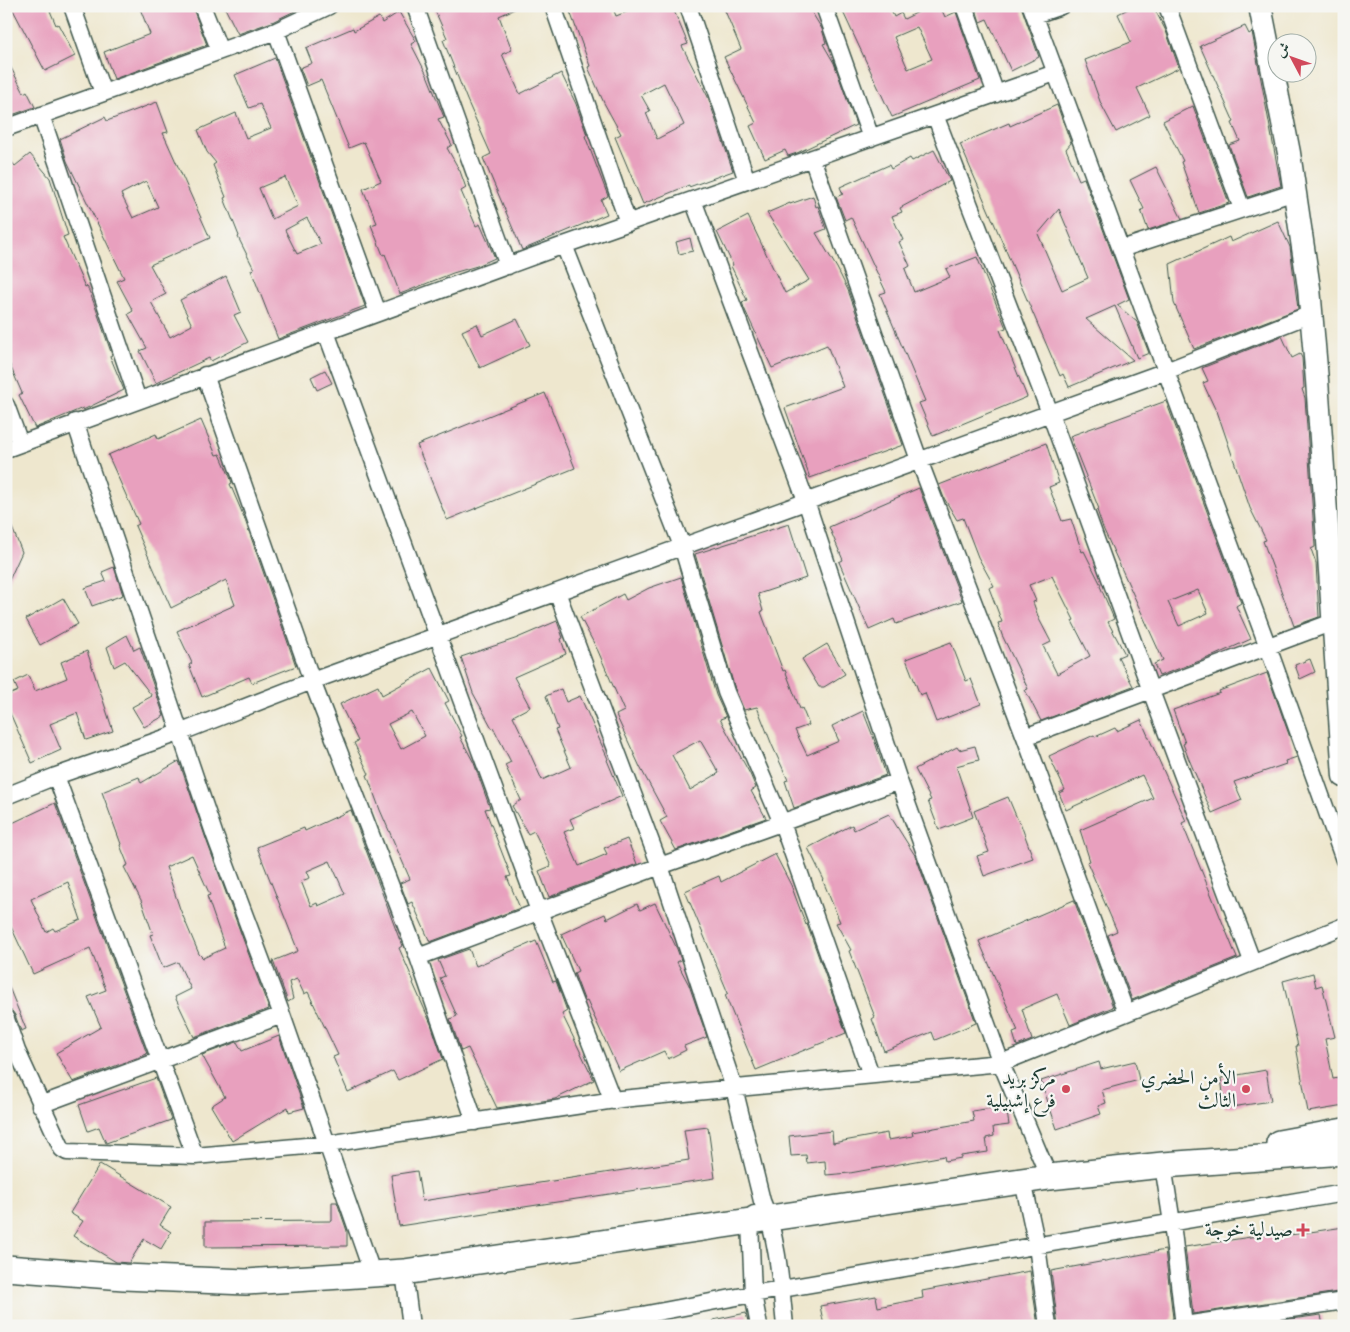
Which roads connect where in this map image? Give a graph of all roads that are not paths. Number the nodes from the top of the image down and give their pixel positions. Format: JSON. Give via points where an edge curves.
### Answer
{"nodes":[{"id":1,"x":72,"y":6,"type":"edge"},
{"id":2,"x":202,"y":6,"type":"edge"},
{"id":3,"x":329,"y":6,"type":"edge"},
{"id":4,"x":416,"y":6,"type":"edge"},
{"id":5,"x":553,"y":6,"type":"edge"},
{"id":6,"x":688,"y":6,"type":"edge"},
{"id":7,"x":824,"y":6,"type":"edge"},
{"id":8,"x":964,"y":6,"type":"edge"},
{"id":9,"x":1061,"y":6,"type":"edge"},
{"id":10,"x":1167,"y":6,"type":"edge"},
{"id":11,"x":1260,"y":6,"type":"edge"},
{"id":12,"x":1033,"y":11,"type":"edge"},
{"id":13,"x":276,"y":31,"type":"junction"},
{"id":14,"x":220,"y":51,"type":"junction"},
{"id":15,"x":1055,"y":73,"type":"junction"},
{"id":16,"x":103,"y":93,"type":"junction"},
{"id":17,"x":996,"y":94,"type":"junction"},
{"id":18,"x":41,"y":115,"type":"junction"},
{"id":19,"x":935,"y":115,"type":"junction"},
{"id":20,"x":6,"y":128,"type":"edge"},
{"id":21,"x":871,"y":138,"type":"junction"},
{"id":22,"x":812,"y":158,"type":"junction"},
{"id":23,"x":747,"y":181,"type":"junction"},
{"id":24,"x":1295,"y":192,"type":"junction"},
{"id":25,"x":693,"y":200,"type":"junction"},
{"id":26,"x":1242,"y":209,"type":"junction"},
{"id":27,"x":628,"y":223,"type":"junction"},
{"id":28,"x":564,"y":245,"type":"junction"},
{"id":29,"x":1121,"y":249,"type":"junction"},
{"id":30,"x":508,"y":266,"type":"junction"},
{"id":31,"x":378,"y":313,"type":"junction"},
{"id":32,"x":1311,"y":314,"type":"junction"},
{"id":33,"x":326,"y":332,"type":"junction"},
{"id":34,"x":1166,"y":370,"type":"junction"},
{"id":35,"x":205,"y":375,"type":"junction"},
{"id":36,"x":138,"y":400,"type":"junction"},
{"id":37,"x":6,"y":405,"type":"edge"},
{"id":38,"x":1050,"y":413,"type":"junction"},
{"id":39,"x":75,"y":422,"type":"junction"},
{"id":40,"x":13,"y":446,"type":"edge"},
{"id":41,"x":919,"y":460,"type":"junction"},
{"id":42,"x":806,"y":501,"type":"junction"},
{"id":43,"x":682,"y":546,"type":"junction"},
{"id":44,"x":557,"y":592,"type":"junction"},
{"id":45,"x":1333,"y":622,"type":"junction"},
{"id":46,"x":437,"y":635,"type":"junction"},
{"id":47,"x":1268,"y":647,"type":"junction"},
{"id":48,"x":312,"y":681,"type":"junction"},
{"id":49,"x":1150,"y":691,"type":"junction"},
{"id":50,"x":179,"y":733,"type":"junction"},
{"id":51,"x":1025,"y":737,"type":"junction"},
{"id":52,"x":56,"y":776,"type":"junction"},
{"id":53,"x":1344,"y":776,"type":"edge"},
{"id":54,"x":899,"y":781,"type":"junction"},
{"id":55,"x":6,"y":796,"type":"edge"},
{"id":56,"x":782,"y":823,"type":"junction"},
{"id":57,"x":1344,"y":860,"type":"edge"},
{"id":58,"x":660,"y":866,"type":"junction"},
{"id":59,"x":539,"y":911,"type":"junction"},
{"id":60,"x":1344,"y":926,"type":"edge"},
{"id":61,"x":418,"y":957,"type":"junction"},
{"id":62,"x":1252,"y":961,"type":"junction"},
{"id":63,"x":1126,"y":1013,"type":"junction"},
{"id":64,"x":282,"y":1015,"type":"junction"},
{"id":65,"x":6,"y":1019,"type":"edge"},
{"id":66,"x":11,"y":1050,"type":"edge"},
{"id":67,"x":160,"y":1059,"type":"junction"},
{"id":68,"x":1001,"y":1063,"type":"junction"},
{"id":69,"x":871,"y":1075,"type":"junction"},
{"id":70,"x":734,"y":1088,"type":"junction"},
{"id":71,"x":613,"y":1101,"type":"junction"},
{"id":72,"x":40,"y":1105,"type":"junction"},
{"id":73,"x":475,"y":1122,"type":"junction"},
{"id":74,"x":1344,"y":1131,"type":"edge"},
{"id":75,"x":328,"y":1144,"type":"junction"},
{"id":76,"x":1344,"y":1152,"type":"edge"},
{"id":77,"x":195,"y":1156,"type":"junction"},
{"id":78,"x":1163,"y":1165,"type":"junction"},
{"id":79,"x":1049,"y":1177,"type":"junction"},
{"id":80,"x":1023,"y":1181,"type":"junction"},
{"id":81,"x":1344,"y":1193,"type":"edge"},
{"id":82,"x":760,"y":1214,"type":"junction"},
{"id":83,"x":1172,"y":1223,"type":"junction"},
{"id":84,"x":1037,"y":1246,"type":"junction"},
{"id":85,"x":6,"y":1268,"type":"edge"},
{"id":86,"x":404,"y":1272,"type":"junction"},
{"id":87,"x":373,"y":1275,"type":"junction"},
{"id":88,"x":781,"y":1290,"type":"junction"},
{"id":89,"x":754,"y":1294,"type":"junction"},
{"id":90,"x":1344,"y":1301,"type":"edge"},
{"id":91,"x":1182,"y":1325,"type":"edge"},
{"id":92,"x":411,"y":1326,"type":"edge"},
{"id":93,"x":575,"y":1326,"type":"edge"},
{"id":94,"x":759,"y":1326,"type":"edge"},
{"id":95,"x":785,"y":1326,"type":"edge"},
{"id":96,"x":1048,"y":1326,"type":"edge"}],
"edges":[{"from":1,"to":16,"type":"street"},
{"from":2,"to":14,"type":"street"},
{"from":3,"to":13,"type":"street"},
{"from":4,"to":30,"type":"street"},
{"from":5,"to":27,"type":"street"},
{"from":6,"to":23,"type":"street"},
{"from":7,"to":21,"type":"street"},
{"from":8,"to":17,"type":"street"},
{"from":9,"to":12,"type":"street"},
{"from":10,"to":26,"type":"street"},
{"from":11,"to":24,"type":"street"},
{"from":12,"to":15,"type":"street"},
{"from":13,"to":14,"type":"street"},
{"from":13,"to":31,"type":"street"},
{"from":14,"to":16,"type":"street"},
{"from":15,"to":17,"type":"street"},
{"from":15,"to":29,"type":"street"},
{"from":16,"to":18,"type":"street"},
{"from":17,"to":19,"type":"street"},
{"from":18,"to":20,"type":"street"},
{"from":18,"to":36,"type":"street"},
{"from":19,"to":21,"type":"street"},
{"from":19,"to":38,"type":"street"},
{"from":21,"to":22,"type":"street"},
{"from":22,"to":23,"type":"street"},
{"from":22,"to":41,"type":"street"},
{"from":23,"to":25,"type":"street"},
{"from":24,"to":26,"type":"street"},
{"from":24,"to":32,"type":"street"},
{"from":25,"to":27,"type":"street"},
{"from":25,"to":42,"type":"street"},
{"from":26,"to":29,"type":"street"},
{"from":27,"to":28,"type":"street"},
{"from":28,"to":30,"type":"street"},
{"from":28,"to":43,"type":"street"},
{"from":29,"to":34,"type":"street"},
{"from":30,"to":31,"type":"street"},
{"from":31,"to":33,"type":"street"},
{"from":32,"to":34,"type":"street"},
{"from":32,"to":45,"type":"street"},
{"from":33,"to":35,"type":"street"},
{"from":33,"to":46,"type":"street"},
{"from":34,"to":38,"type":"street"},
{"from":34,"to":47,"type":"street"},
{"from":35,"to":36,"type":"street"},
{"from":35,"to":48,"type":"street"},
{"from":36,"to":39,"type":"street"},
{"from":37,"to":40,"type":"street"},
{"from":38,"to":41,"type":"street"},
{"from":38,"to":49,"type":"street"},
{"from":39,"to":40,"type":"street"},
{"from":39,"to":50,"type":"street"},
{"from":41,"to":42,"type":"street"},
{"from":41,"to":51,"type":"street"},
{"from":42,"to":43,"type":"street"},
{"from":42,"to":54,"type":"street"},
{"from":43,"to":44,"type":"street"},
{"from":43,"to":56,"type":"street","via":[[726,692]]},
{"from":44,"to":46,"type":"street"},
{"from":44,"to":58,"type":"street"},
{"from":45,"to":47,"type":"street"},
{"from":45,"to":53,"type":"street"},
{"from":46,"to":48,"type":"street"},
{"from":46,"to":59,"type":"street"},
{"from":47,"to":49,"type":"street"},
{"from":47,"to":57,"type":"street"},
{"from":48,"to":50,"type":"street"},
{"from":48,"to":61,"type":"street"},
{"from":49,"to":51,"type":"street"},
{"from":49,"to":62,"type":"street"},
{"from":50,"to":52,"type":"street"},
{"from":50,"to":64,"type":"street"},
{"from":51,"to":63,"type":"street"},
{"from":52,"to":55,"type":"street"},
{"from":52,"to":67,"type":"street"},
{"from":54,"to":56,"type":"street"},
{"from":54,"to":68,"type":"street"},
{"from":56,"to":58,"type":"street"},
{"from":56,"to":69,"type":"street"},
{"from":58,"to":59,"type":"street"},
{"from":58,"to":70,"type":"street"},
{"from":59,"to":61,"type":"street"},
{"from":59,"to":71,"type":"street"},
{"from":60,"to":62,"type":"street"},
{"from":61,"to":73,"type":"street"},
{"from":62,"to":63,"type":"street"},
{"from":63,"to":68,"type":"street"},
{"from":64,"to":67,"type":"street"},
{"from":64,"to":75,"type":"street"},
{"from":65,"to":66,"type":"street"},
{"from":66,"to":72,"type":"street"},
{"from":67,"to":72,"type":"street"},
{"from":67,"to":77,"type":"street"},
{"from":68,"to":69,"type":"street"},
{"from":68,"to":79,"type":"street"},
{"from":69,"to":70,"type":"street"},
{"from":70,"to":71,"type":"street"},
{"from":70,"to":82,"type":"street"},
{"from":71,"to":73,"type":"street"},
{"from":72,"to":77,"type":"street","via":[[59,1144],[67,1152]]},
{"from":73,"to":75,"type":"street"},
{"from":74,"to":78,"type":"main road"},
{"from":75,"to":77,"type":"street"},
{"from":75,"to":87,"type":"street"},
{"from":76,"to":78,"type":"main road"},
{"from":78,"to":79,"type":"main road"},
{"from":78,"to":83,"type":"street"},
{"from":79,"to":80,"type":"main road"},
{"from":80,"to":82,"type":"main road"},
{"from":80,"to":84,"type":"street"},
{"from":81,"to":83,"type":"street"},
{"from":82,"to":86,"type":"main road"},
{"from":82,"to":88,"type":"street"},
{"from":82,"to":89,"type":"street"},
{"from":83,"to":84,"type":"street"},
{"from":83,"to":91,"type":"street"},
{"from":84,"to":88,"type":"street"},
{"from":84,"to":96,"type":"street"},
{"from":85,"to":87,"type":"main road","via":[[246,1282]]},
{"from":86,"to":87,"type":"main road"},
{"from":86,"to":92,"type":"street"},
{"from":88,"to":89,"type":"street"},
{"from":88,"to":95,"type":"street"},
{"from":89,"to":93,"type":"street"},
{"from":89,"to":94,"type":"street"},
{"from":90,"to":91,"type":"street"}]}
